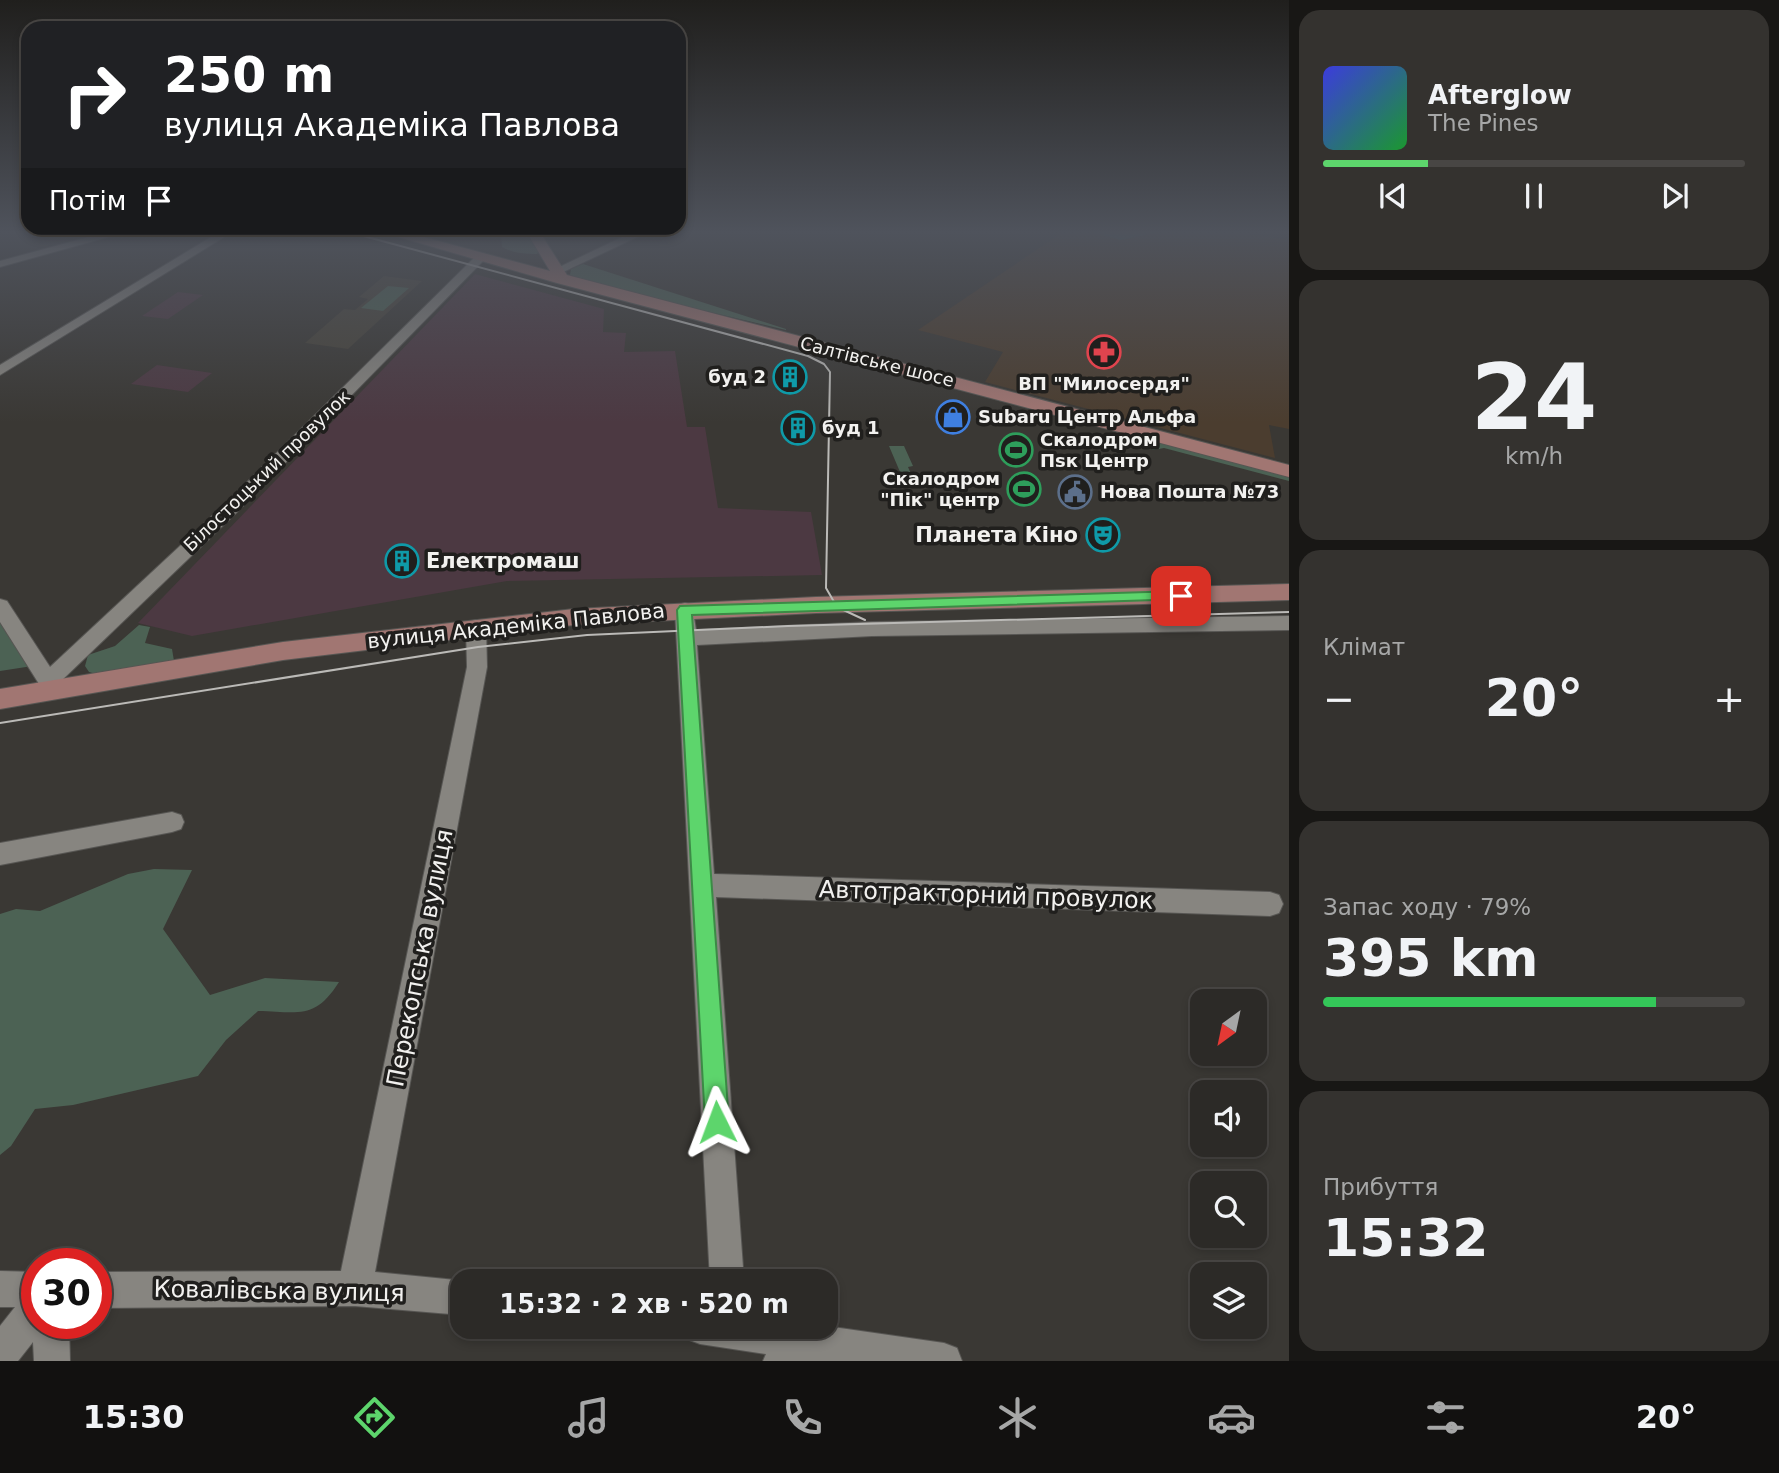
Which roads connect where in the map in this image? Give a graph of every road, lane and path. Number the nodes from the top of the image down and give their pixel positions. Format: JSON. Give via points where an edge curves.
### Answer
{"nodes":[{"id":1,"x":125,"y":295,"type":"edge"},
{"id":2,"x":444,"y":295,"type":"edge"},
{"id":3,"x":632,"y":295,"type":"edge"},
{"id":4,"x":0,"y":371,"type":"edge"},
{"id":5,"x":1289,"y":471,"type":"edge"},
{"id":6,"x":1289,"y":592,"type":"edge"},
{"id":7,"x":0,"y":606,"type":"edge"},
{"id":8,"x":685,"y":610,"type":"junction"},
{"id":9,"x":1289,"y":623,"type":"edge"},
{"id":10,"x":476,"y":627,"type":"junction"},
{"id":11,"x":687,"y":638,"type":"junction"},
{"id":12,"x":51,"y":685,"type":"junction"},
{"id":13,"x":0,"y":699,"type":"edge"},
{"id":14,"x":172,"y":822,"type":"dead end"},
{"id":15,"x":0,"y":854,"type":"edge"},
{"id":16,"x":702,"y":885,"type":"junction"},
{"id":17,"x":1270,"y":904,"type":"dead end"},
{"id":18,"x":726,"y":1269,"type":"edge"},
{"id":19,"x":355,"y":1288,"type":"junction"},
{"id":20,"x":0,"y":1289,"type":"edge"},
{"id":21,"x":21,"y":1290,"type":"edge"},
{"id":22,"x":112,"y":1290,"type":"edge"},
{"id":23,"x":450,"y":1296,"type":"edge"},
{"id":24,"x":21,"y":1328,"type":"edge"},
{"id":25,"x":51,"y":1339,"type":"edge"},
{"id":26,"x":756,"y":1339,"type":"edge"},
{"id":27,"x":791,"y":1350,"type":"edge"},
{"id":28,"x":0,"y":1355,"type":"edge"},
{"id":29,"x":52,"y":1361,"type":"edge"},
{"id":30,"x":944,"y":1361,"type":"edge"}],
"edges":[{"from":1,"to":4,"type":"street"},
{"from":2,"to":12,"type":"street","name":"Білостоцький провулок"},
{"from":3,"to":5,"type":"main road","name":"Салтівське шосе"},
{"from":6,"to":8,"type":"main road","name":"вулиця Академіка Павлова"},
{"from":7,"to":12,"type":"street"},
{"from":8,"to":10,"type":"main road","name":"вулиця Академіка Павлова"},
{"from":8,"to":11,"type":"street"},
{"from":9,"to":11,"type":"street","name":"вулиця Академіка Павлова","via":[[872,629]]},
{"from":10,"to":12,"type":"main road","name":"вулиця Академіка Павлова"},
{"from":10,"to":19,"type":"street","name":"Перекопська вулиця","via":[[477,667]]},
{"from":11,"to":16,"type":"street"},
{"from":12,"to":13,"type":"main road","name":"вулиця Академіка Павлова"},
{"from":14,"to":15,"type":"street"},
{"from":16,"to":17,"type":"street","name":"Автотракторний провулок"},
{"from":16,"to":18,"type":"street"},
{"from":19,"to":22,"type":"street","name":"Ковалівська вулиця"},
{"from":19,"to":23,"type":"street","name":"Ковалівська вулиця"},
{"from":20,"to":21,"type":"street"},
{"from":24,"to":28,"type":"street"},
{"from":25,"to":29,"type":"street"},
{"from":26,"to":27,"type":"street"},
{"from":27,"to":30,"type":"street"}]}
